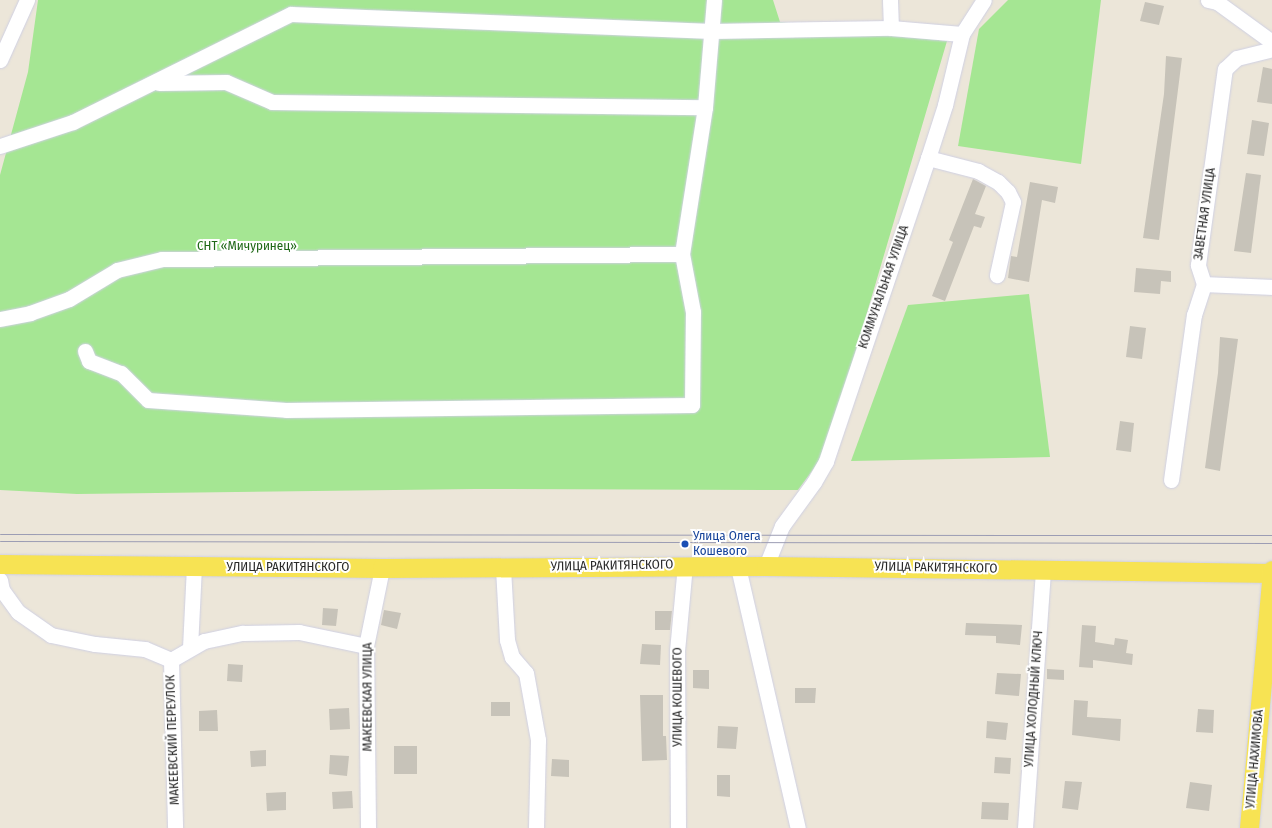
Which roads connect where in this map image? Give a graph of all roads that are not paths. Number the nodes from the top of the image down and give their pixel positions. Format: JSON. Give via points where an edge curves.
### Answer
{"nodes":[{"id":1,"x":27,"y":0,"type":"edge"},
{"id":2,"x":714,"y":0,"type":"edge"},
{"id":3,"x":890,"y":0,"type":"edge"},
{"id":4,"x":984,"y":0,"type":"edge"},
{"id":5,"x":1208,"y":0,"type":"edge"},
{"id":6,"x":891,"y":28,"type":"junction"},
{"id":7,"x":712,"y":31,"type":"junction"},
{"id":8,"x":962,"y":34,"type":"junction"},
{"id":9,"x":1272,"y":42,"type":"edge"},
{"id":10,"x":1272,"y":49,"type":"edge"},
{"id":11,"x":0,"y":60,"type":"edge"},
{"id":12,"x":153,"y":83,"type":"junction"},
{"id":13,"x":705,"y":107,"type":"junction"},
{"id":14,"x":0,"y":146,"type":"edge"},
{"id":15,"x":928,"y":158,"type":"junction"},
{"id":16,"x":682,"y":254,"type":"junction"},
{"id":17,"x":997,"y":275,"type":"dead end"},
{"id":18,"x":1204,"y":284,"type":"junction"},
{"id":19,"x":1272,"y":286,"type":"edge"},
{"id":20,"x":0,"y":319,"type":"edge"},
{"id":21,"x":85,"y":351,"type":"dead end"},
{"id":22,"x":1171,"y":480,"type":"dead end"},
{"id":23,"x":0,"y":564,"type":"edge"},
{"id":24,"x":685,"y":565,"type":"junction"},
{"id":25,"x":766,"y":566,"type":"junction"},
{"id":26,"x":194,"y":567,"type":"junction"},
{"id":27,"x":738,"y":567,"type":"junction"},
{"id":28,"x":382,"y":568,"type":"junction"},
{"id":29,"x":503,"y":568,"type":"junction"},
{"id":30,"x":1043,"y":570,"type":"junction"},
{"id":31,"x":1272,"y":570,"type":"edge"},
{"id":32,"x":1272,"y":573,"type":"edge"},
{"id":33,"x":0,"y":580,"type":"edge"},
{"id":34,"x":366,"y":646,"type":"junction"},
{"id":35,"x":190,"y":648,"type":"junction"},
{"id":36,"x":171,"y":660,"type":"junction"},
{"id":37,"x":175,"y":828,"type":"edge"},
{"id":38,"x":368,"y":828,"type":"edge"},
{"id":39,"x":536,"y":828,"type":"edge"},
{"id":40,"x":678,"y":828,"type":"edge"},
{"id":41,"x":798,"y":828,"type":"edge"},
{"id":42,"x":1025,"y":828,"type":"edge"},
{"id":43,"x":1249,"y":828,"type":"edge"}],
"edges":[{"from":1,"to":11,"type":"street"},
{"from":2,"to":7,"type":"street"},
{"from":3,"to":6,"type":"street"},
{"from":4,"to":8,"type":"street","name":"КОММУНАЛЬНАЯ УЛИЦА"},
{"from":5,"to":9,"type":"street","via":[[1218,2]]},
{"from":6,"to":7,"type":"street"},
{"from":6,"to":8,"type":"street"},
{"from":7,"to":12,"type":"street","via":[[291,14]]},
{"from":7,"to":13,"type":"street"},
{"from":8,"to":15,"type":"street","name":"КОММУНАЛЬНАЯ УЛИЦА","via":[[945,105]]},
{"from":10,"to":18,"type":"street","name":"ЗАВЕТНАЯ УЛИЦА","via":[[1237,58],[1225,69],[1198,265]]},
{"from":12,"to":13,"type":"street","via":[[226,82],[272,102]]},
{"from":12,"to":14,"type":"street","via":[[73,122]]},
{"from":13,"to":16,"type":"street"},
{"from":15,"to":17,"type":"street","via":[[978,171],[998,182],[1008,192],[1013,202]]},
{"from":15,"to":25,"type":"street","name":"КОММУНАЛЬНАЯ УЛИЦА","via":[[826,461],[782,526]]},
{"from":16,"to":20,"type":"street","via":[[162,259],[117,270],[69,299],[30,313]]},
{"from":16,"to":21,"type":"street","via":[[693,312],[692,405],[286,410],[148,400],[121,373],[89,361]]},
{"from":18,"to":19,"type":"street"},
{"from":18,"to":22,"type":"street","via":[[1194,315]]},
{"from":23,"to":26,"type":"main road","name":"УЛИЦА РАКИТЯНСКОГО"},
{"from":24,"to":27,"type":"main road","name":"УЛИЦА РАКИТЯНСКОГО"},
{"from":24,"to":29,"type":"main road","name":"УЛИЦА РАКИТЯНСКОГО"},
{"from":24,"to":40,"type":"street","name":"УЛИЦА КОШЕВОГО","via":[[677,651]]},
{"from":25,"to":27,"type":"main road","name":"УЛИЦА РАКИТЯНСКОГО"},
{"from":25,"to":30,"type":"main road","name":"УЛИЦА РАКИТЯНСКОГО"},
{"from":26,"to":28,"type":"main road","name":"УЛИЦА РАКИТЯНСКОГО"},
{"from":26,"to":35,"type":"street"},
{"from":27,"to":41,"type":"street"},
{"from":28,"to":29,"type":"main road","name":"УЛИЦА РАКИТЯНСКОГО"},
{"from":28,"to":34,"type":"street","name":"МАКЕЕВСКАЯ УЛИЦА"},
{"from":29,"to":39,"type":"street","via":[[507,640],[512,657],[526,672],[538,740]]},
{"from":30,"to":32,"type":"main road","name":"УЛИЦА РАКИТЯНСКОГО"},
{"from":30,"to":42,"type":"street","name":"УЛИЦА ХОЛОДНЫЙ КЛЮЧ"},
{"from":31,"to":32,"type":"main road","name":"УЛИЦА НАХИМОВА"},
{"from":32,"to":43,"type":"main road","name":"УЛИЦА НАХИМОВА"},
{"from":33,"to":36,"type":"street","name":"МАКЕЕВСКИЙ ПЕРЕУЛОК","via":[[2,590],[18,612],[51,635],[95,644],[145,649]]},
{"from":34,"to":35,"type":"street","via":[[299,632],[243,633],[204,641]]},
{"from":34,"to":38,"type":"street","name":"МАКЕЕВСКАЯ УЛИЦА"},
{"from":35,"to":36,"type":"street"},
{"from":36,"to":37,"type":"street","name":"МАКЕЕВСКИЙ ПЕРЕУЛОК"}]}
